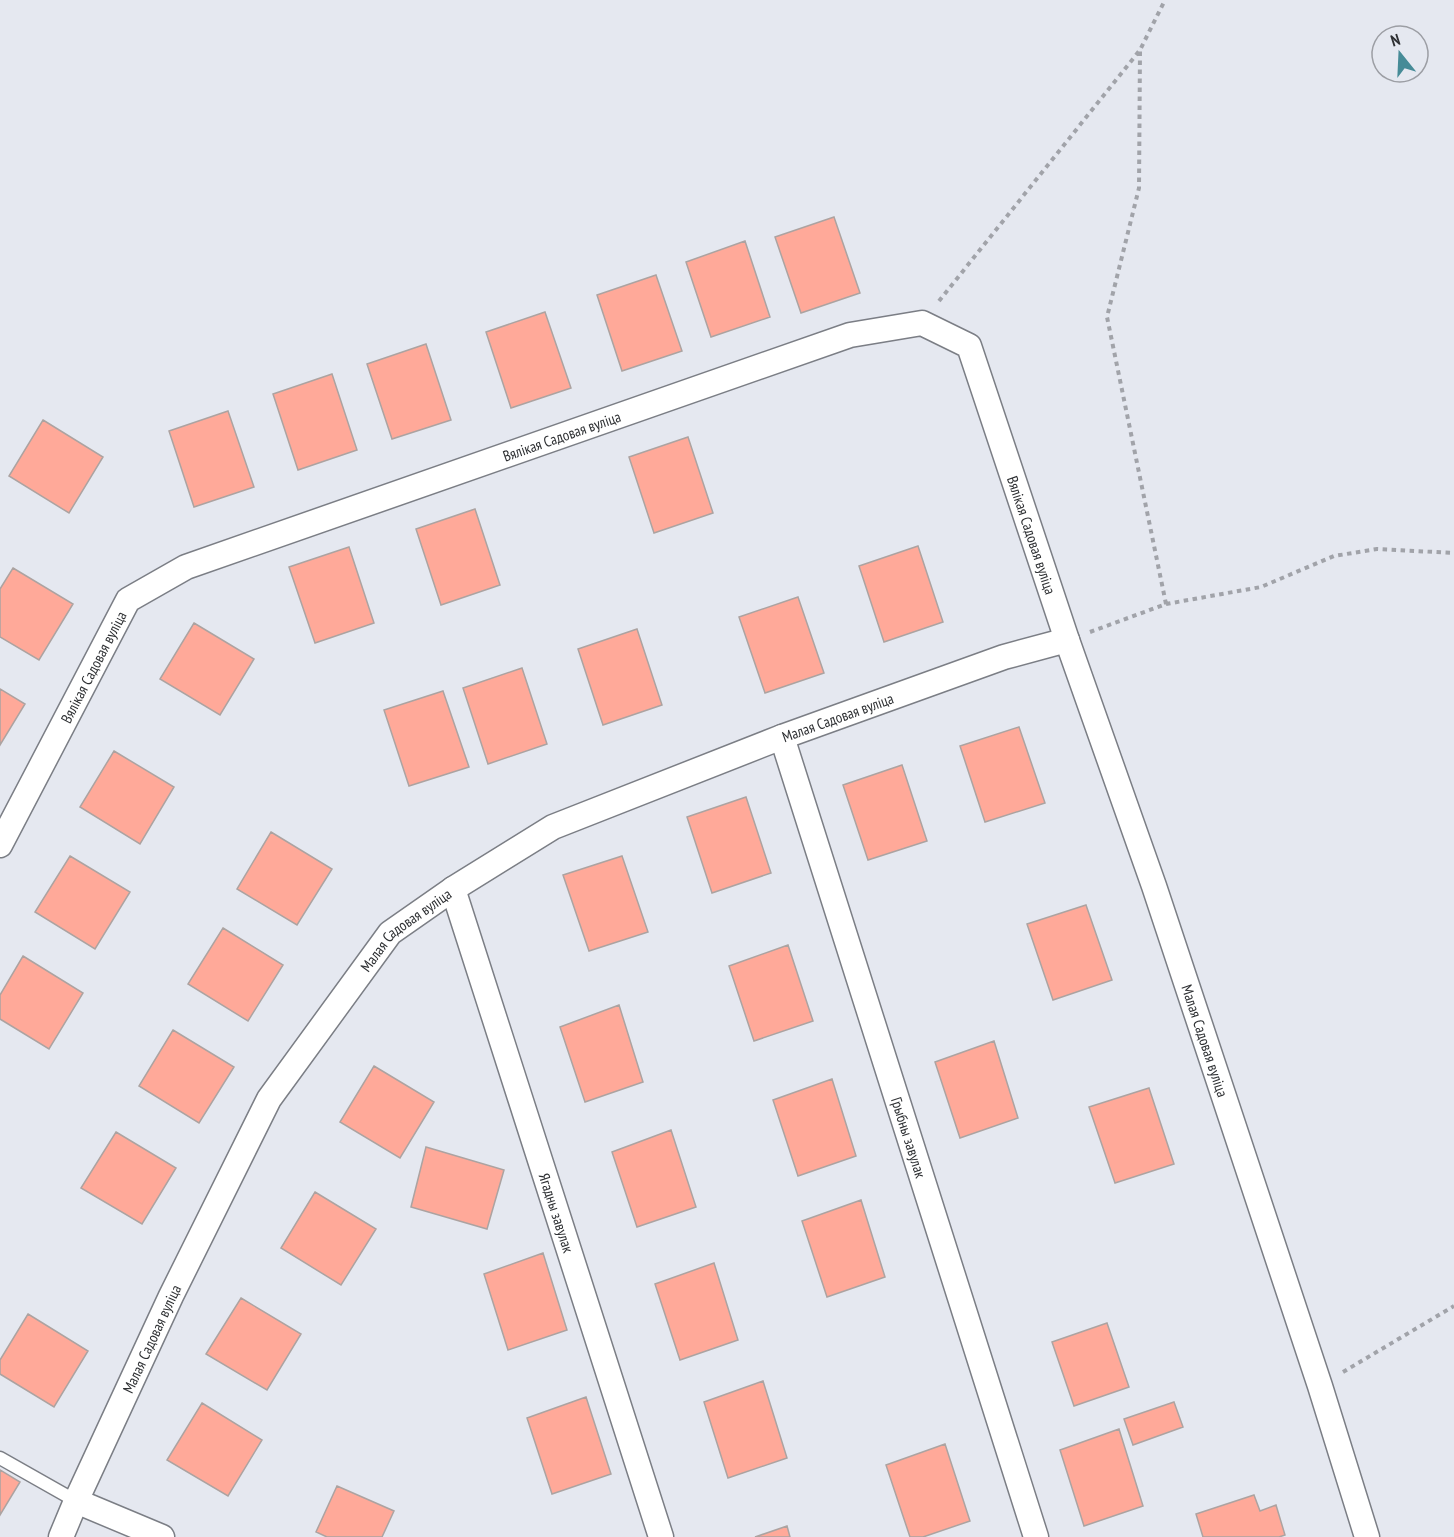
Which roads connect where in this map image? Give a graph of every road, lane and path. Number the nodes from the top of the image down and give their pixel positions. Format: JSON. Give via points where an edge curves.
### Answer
{"nodes":[{"id":1,"x":1164,"y":0,"type":"edge"},
{"id":2,"x":1140,"y":50,"type":"junction"},
{"id":3,"x":922,"y":323,"type":"junction"},
{"id":4,"x":1454,"y":554,"type":"edge"},
{"id":5,"x":1166,"y":604,"type":"junction"},
{"id":6,"x":1067,"y":640,"type":"junction"},
{"id":7,"x":782,"y":737,"type":"junction"},
{"id":8,"x":0,"y":845,"type":"edge"},
{"id":9,"x":453,"y":889,"type":"junction"},
{"id":10,"x":1454,"y":1306,"type":"edge"},
{"id":11,"x":1320,"y":1386,"type":"junction"},
{"id":12,"x":0,"y":1458,"type":"edge"},
{"id":13,"x":76,"y":1501,"type":"junction"},
{"id":14,"x":61,"y":1537,"type":"edge"},
{"id":15,"x":162,"y":1537,"type":"edge"},
{"id":16,"x":661,"y":1537,"type":"edge"},
{"id":17,"x":1036,"y":1537,"type":"edge"},
{"id":18,"x":1367,"y":1537,"type":"edge"}],
"edges":[{"from":1,"to":2,"type":"path"},
{"from":2,"to":3,"type":"path"},
{"from":2,"to":5,"type":"path","via":[[1139,188],[1107,317]]},
{"from":3,"to":6,"type":"street","name":"Вялікая Садовая вуліца","via":[[969,346]]},
{"from":3,"to":8,"type":"street","name":"Вялікая Садовая вуліца","via":[[850,335],[176,572],[128,600]]},
{"from":4,"to":5,"type":"path","via":[[1377,549],[1334,556],[1261,587]]},
{"from":5,"to":6,"type":"path"},
{"from":6,"to":7,"type":"street","name":"Малая Садовая вуліца","via":[[1004,657]]},
{"from":6,"to":11,"type":"street","name":"Малая Садовая вуліца","via":[[1154,886]]},
{"from":7,"to":9,"type":"street","name":"Малая Садовая вуліца","via":[[553,827]]},
{"from":7,"to":17,"type":"street","name":"Грыбны завулак"},
{"from":9,"to":13,"type":"street","name":"Малая Садовая вуліца","via":[[390,933],[269,1099],[171,1296]]},
{"from":9,"to":16,"type":"street","name":"Ягадны завулак"},
{"from":10,"to":11,"type":"path"},
{"from":11,"to":18,"type":"street","name":"Малая Садовая вуліца"},
{"from":12,"to":13,"type":"lane"},
{"from":13,"to":14,"type":"street","name":"Малая Садовая вуліца"},
{"from":13,"to":15,"type":"street"}]}
